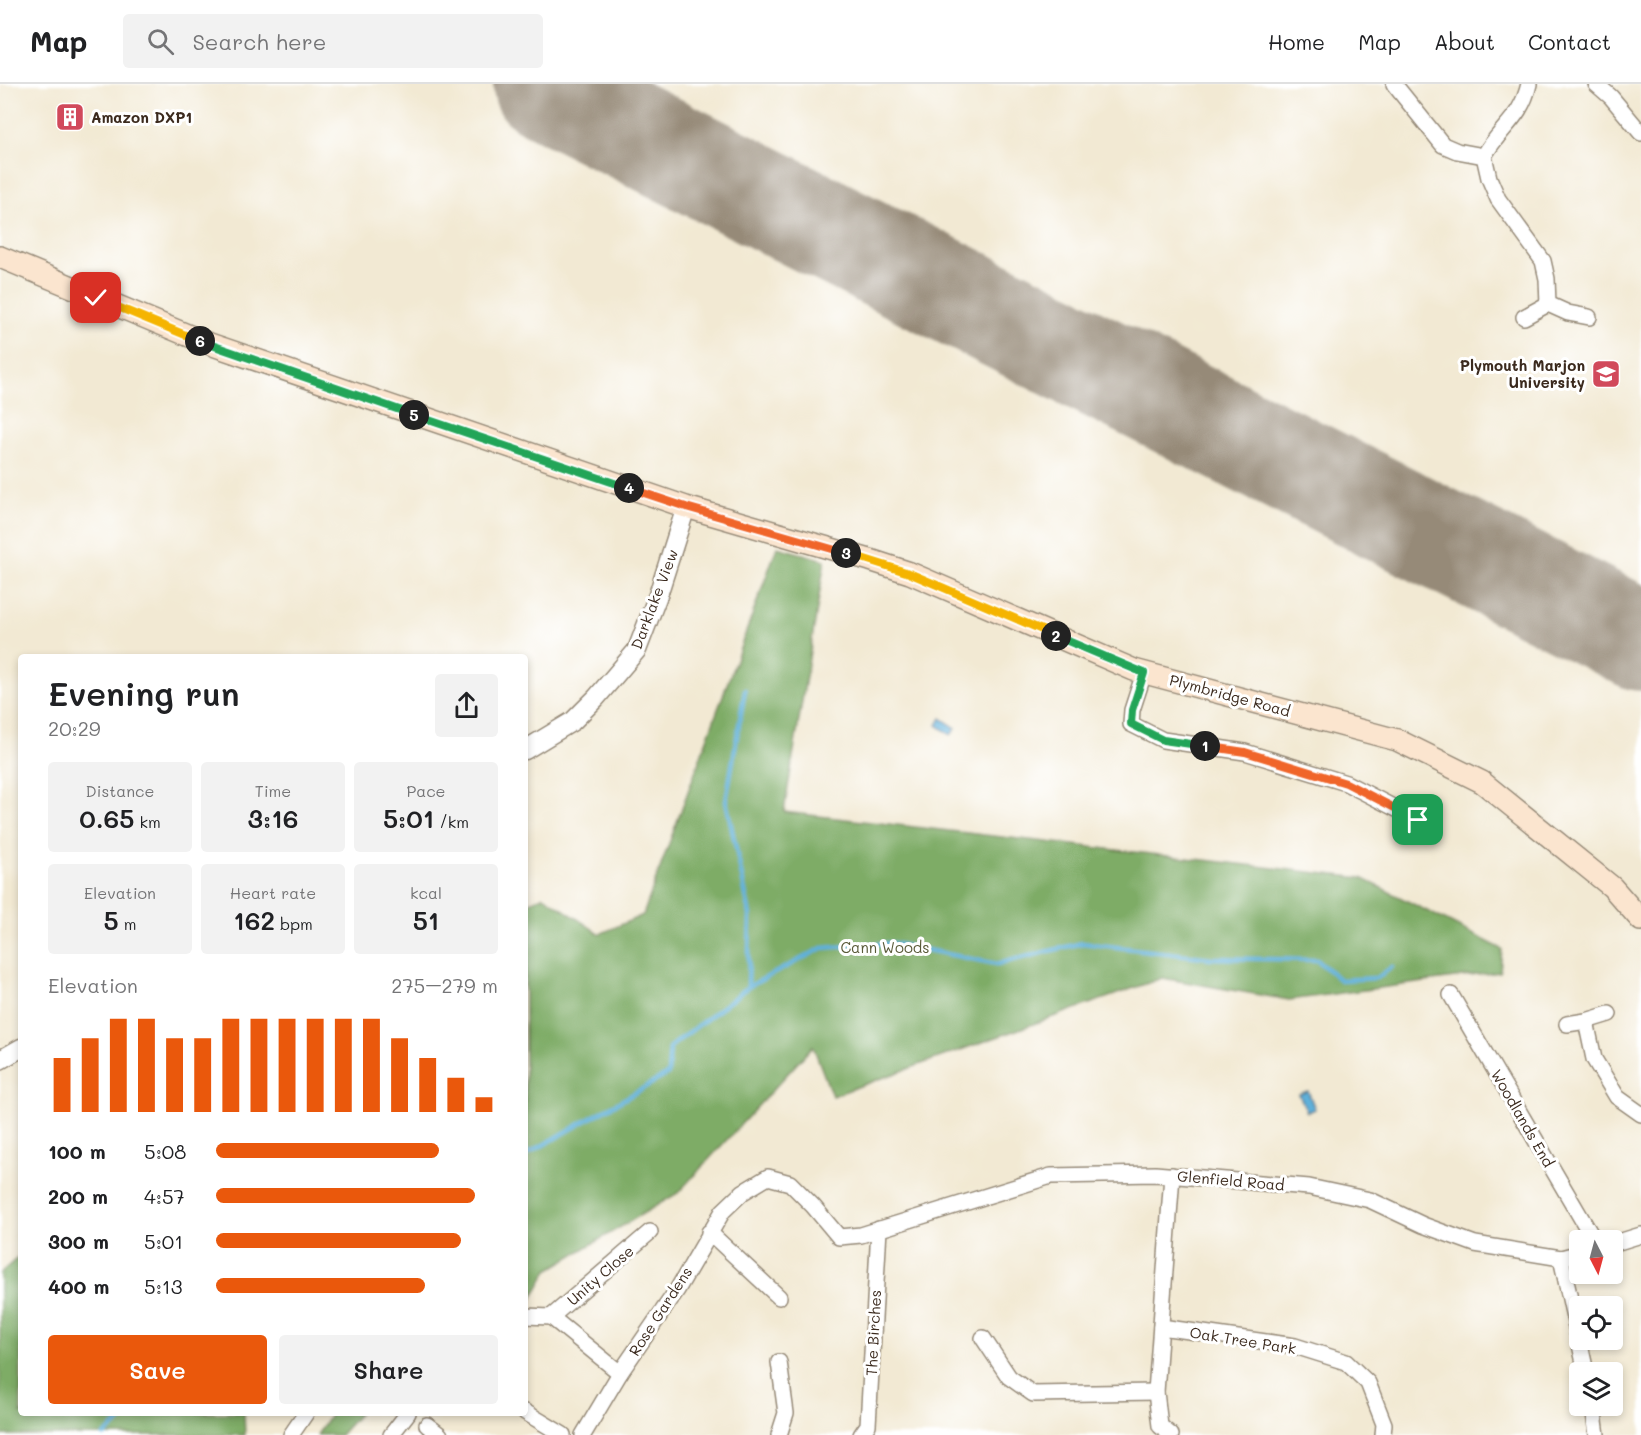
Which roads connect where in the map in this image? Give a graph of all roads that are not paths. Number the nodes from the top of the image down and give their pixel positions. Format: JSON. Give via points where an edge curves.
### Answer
{"nodes":[{"id":1,"x":1394,"y":84,"type":"edge"},
{"id":2,"x":1529,"y":84,"type":"edge"},
{"id":3,"x":1596,"y":84,"type":"edge"},
{"id":4,"x":1641,"y":133,"type":"edge"},
{"id":5,"x":1484,"y":156,"type":"junction"},
{"id":6,"x":0,"y":257,"type":"edge"},
{"id":7,"x":1548,"y":304,"type":"junction"},
{"id":8,"x":1524,"y":317,"type":"dead end"},
{"id":9,"x":1589,"y":317,"type":"dead end"},
{"id":10,"x":686,"y":507,"type":"junction"},
{"id":11,"x":1144,"y":673,"type":"junction"},
{"id":12,"x":528,"y":748,"type":"edge"},
{"id":13,"x":1418,"y":820,"type":"dead end"},
{"id":14,"x":1641,"y":920,"type":"edge"},
{"id":15,"x":1451,"y":995,"type":"dead end"},
{"id":16,"x":1609,"y":1014,"type":"dead end"},
{"id":17,"x":1586,"y":1021,"type":"junction"},
{"id":18,"x":1567,"y":1024,"type":"dead end"},
{"id":19,"x":18,"y":1050,"type":"edge"},
{"id":20,"x":0,"y":1060,"type":"edge"},
{"id":21,"x":1641,"y":1114,"type":"edge"},
{"id":22,"x":1172,"y":1175,"type":"junction"},
{"id":23,"x":742,"y":1192,"type":"joint"},
{"id":24,"x":879,"y":1229,"type":"junction"},
{"id":25,"x":1588,"y":1230,"type":"edge"},
{"id":26,"x":650,"y":1232,"type":"dead end"},
{"id":27,"x":709,"y":1232,"type":"junction"},
{"id":28,"x":1641,"y":1235,"type":"edge"},
{"id":29,"x":1623,"y":1241,"type":"edge"},
{"id":30,"x":1569,"y":1256,"type":"edge"},
{"id":31,"x":1561,"y":1258,"type":"junction"},
{"id":32,"x":779,"y":1298,"type":"dead end"},
{"id":33,"x":528,"y":1316,"type":"edge"},
{"id":34,"x":551,"y":1317,"type":"junction"},
{"id":35,"x":1161,"y":1328,"type":"junction"},
{"id":36,"x":983,"y":1338,"type":"dead end"},
{"id":37,"x":779,"y":1362,"type":"dead end"},
{"id":38,"x":1584,"y":1362,"type":"edge"},
{"id":39,"x":620,"y":1373,"type":"junction"},
{"id":40,"x":1155,"y":1392,"type":"junction"},
{"id":41,"x":528,"y":1414,"type":"edge"},
{"id":42,"x":304,"y":1416,"type":"edge"},
{"id":43,"x":406,"y":1416,"type":"edge"},
{"id":44,"x":1594,"y":1416,"type":"edge"},
{"id":45,"x":427,"y":1425,"type":"dead end"},
{"id":46,"x":291,"y":1435,"type":"edge"},
{"id":47,"x":391,"y":1435,"type":"edge"},
{"id":48,"x":440,"y":1435,"type":"edge"},
{"id":49,"x":563,"y":1435,"type":"edge"},
{"id":50,"x":583,"y":1435,"type":"edge"},
{"id":51,"x":779,"y":1435,"type":"edge"},
{"id":52,"x":861,"y":1435,"type":"edge"},
{"id":53,"x":1171,"y":1435,"type":"edge"},
{"id":54,"x":1383,"y":1435,"type":"edge"},
{"id":55,"x":1597,"y":1435,"type":"edge"}],
"edges":[{"from":1,"to":5,"type":"street","via":[[1443,146]]},
{"from":2,"to":5,"type":"street","via":[[1523,105]]},
{"from":3,"to":4,"type":"street"},
{"from":5,"to":7,"type":"street","via":[[1498,199],[1543,261]]},
{"from":6,"to":10,"type":"main road","name":"Plymbridge Road","via":[[178,333]]},
{"from":7,"to":8,"type":"street"},
{"from":7,"to":9,"type":"street"},
{"from":10,"to":11,"type":"main road","name":"Plymbridge Road","via":[[909,573]]},
{"from":10,"to":12,"type":"street","name":"Darklake View","via":[[636,650],[573,721]]},
{"from":11,"to":13,"type":"street","via":[[1131,724],[1163,740],[1245,752],[1346,783]]},
{"from":11,"to":14,"type":"main road","name":"Plymbridge Road","via":[[1397,740],[1450,766],[1482,782],[1612,887]]},
{"from":15,"to":25,"type":"street","name":"Woodlands End"},
{"from":16,"to":17,"type":"street"},
{"from":17,"to":18,"type":"street"},
{"from":17,"to":21,"type":"street","via":[[1594,1059],[1617,1097]]},
{"from":19,"to":20,"type":"street"},
{"from":22,"to":24,"type":"street","name":"Glenfield Road","via":[[1051,1176]]},
{"from":22,"to":31,"type":"street","name":"Glenfield Road","via":[[1309,1187],[1370,1200],[1475,1244]]},
{"from":22,"to":35,"type":"street"},
{"from":23,"to":24,"type":"street","name":"Glenfield Road","via":[[768,1178],[790,1183],[839,1237]]},
{"from":23,"to":27,"type":"street","name":"Rose Gardens"},
{"from":24,"to":52,"type":"street","name":"The Birches","via":[[868,1425]]},
{"from":26,"to":34,"type":"street","name":"Unity Close"},
{"from":27,"to":32,"type":"street"},
{"from":27,"to":39,"type":"street","name":"Rose Gardens","via":[[677,1290]]},
{"from":28,"to":29,"type":"street"},
{"from":30,"to":31,"type":"street","name":"Glenfield Road"},
{"from":31,"to":38,"type":"street"},
{"from":33,"to":34,"type":"street"},
{"from":34,"to":39,"type":"street"},
{"from":35,"to":40,"type":"street"},
{"from":35,"to":54,"type":"street","name":"Oak Tree Park","via":[[1295,1346],[1346,1362],[1368,1383],[1384,1424]]},
{"from":36,"to":40,"type":"street","via":[[1009,1377],[1033,1394]]},
{"from":37,"to":51,"type":"street","via":[[786,1413]]},
{"from":39,"to":50,"type":"street","name":"Rose Gardens"},
{"from":40,"to":53,"type":"street","via":[[1160,1426]]},
{"from":41,"to":49,"type":"street"},
{"from":42,"to":46,"type":"street"},
{"from":43,"to":47,"type":"street"},
{"from":44,"to":55,"type":"street"},
{"from":45,"to":48,"type":"street"}]}
